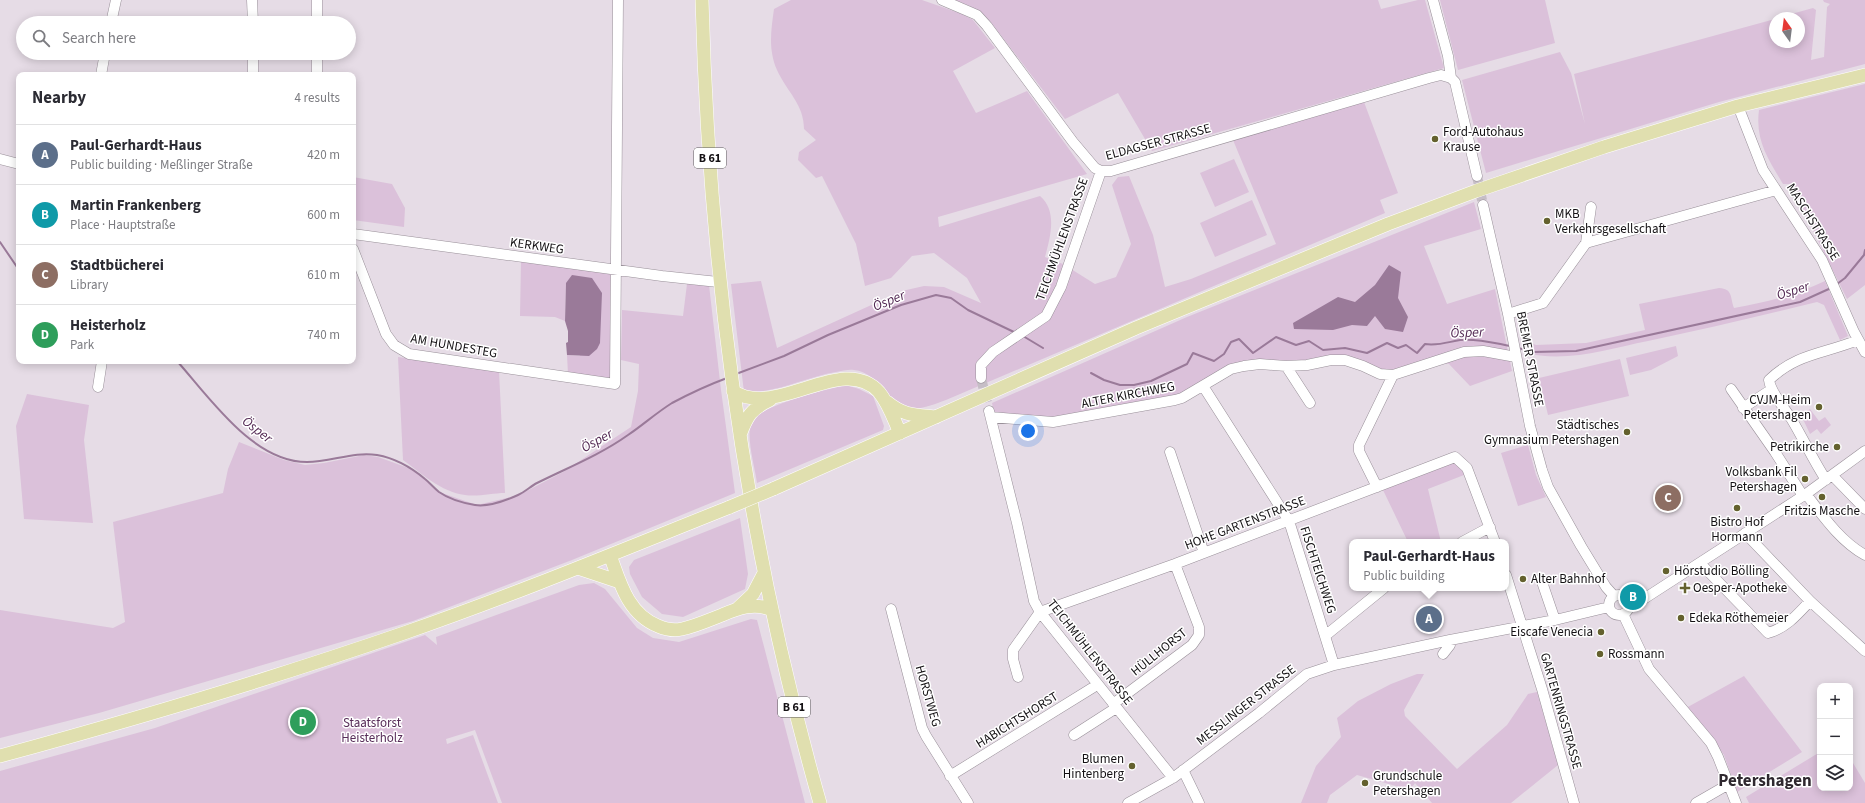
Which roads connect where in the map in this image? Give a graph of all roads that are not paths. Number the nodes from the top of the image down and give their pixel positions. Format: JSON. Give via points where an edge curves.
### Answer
{"nodes":[{"id":1,"x":116,"y":0,"type":"edge"},
{"id":2,"x":252,"y":0,"type":"edge"},
{"id":3,"x":317,"y":0,"type":"edge"},
{"id":4,"x":618,"y":0,"type":"edge"},
{"id":5,"x":702,"y":0,"type":"edge"},
{"id":6,"x":942,"y":0,"type":"edge"},
{"id":7,"x":1433,"y":0,"type":"edge"},
{"id":8,"x":113,"y":16,"type":"edge"},
{"id":9,"x":253,"y":16,"type":"edge"},
{"id":10,"x":317,"y":16,"type":"edge"},
{"id":11,"x":104,"y":60,"type":"edge"},
{"id":12,"x":253,"y":60,"type":"edge"},
{"id":13,"x":317,"y":60,"type":"edge"},
{"id":14,"x":102,"y":72,"type":"edge"},
{"id":15,"x":254,"y":72,"type":"edge"},
{"id":16,"x":317,"y":72,"type":"edge"},
{"id":17,"x":1862,"y":75,"type":"edge"},
{"id":18,"x":1451,"y":78,"type":"junction"},
{"id":19,"x":1738,"y":106,"type":"junction"},
{"id":20,"x":0,"y":159,"type":"edge"},
{"id":21,"x":16,"y":163,"type":"edge"},
{"id":22,"x":1101,"y":170,"type":"junction"},
{"id":23,"x":1477,"y":176,"type":"tunnel mouth"},
{"id":24,"x":1776,"y":191,"type":"junction"},
{"id":25,"x":1482,"y":205,"type":"tunnel mouth"},
{"id":26,"x":1591,"y":207,"type":"dead end"},
{"id":27,"x":356,"y":234,"type":"edge"},
{"id":28,"x":1586,"y":243,"type":"junction"},
{"id":29,"x":356,"y":257,"type":"edge"},
{"id":30,"x":617,"y":270,"type":"junction"},
{"id":31,"x":718,"y":282,"type":"junction"},
{"id":32,"x":1508,"y":314,"type":"junction"},
{"id":33,"x":1858,"y":340,"type":"junction"},
{"id":34,"x":1865,"y":352,"type":"edge"},
{"id":35,"x":1516,"y":355,"type":"junction"},
{"id":36,"x":102,"y":364,"type":"edge"},
{"id":37,"x":1286,"y":366,"type":"junction"},
{"id":38,"x":1393,"y":375,"type":"junction"},
{"id":39,"x":981,"y":378,"type":"tunnel mouth"},
{"id":40,"x":1203,"y":386,"type":"junction"},
{"id":41,"x":98,"y":387,"type":"dead end"},
{"id":42,"x":732,"y":389,"type":"junction"},
{"id":43,"x":1731,"y":389,"type":"dead end"},
{"id":44,"x":1772,"y":389,"type":"junction"},
{"id":45,"x":779,"y":396,"type":"junction"},
{"id":46,"x":886,"y":402,"type":"junction"},
{"id":47,"x":1310,"y":403,"type":"dead end"},
{"id":48,"x":1743,"y":408,"type":"junction"},
{"id":49,"x":990,"y":414,"type":"joint"},
{"id":50,"x":938,"y":417,"type":"junction"},
{"id":51,"x":900,"y":433,"type":"junction"},
{"id":52,"x":740,"y":436,"type":"junction"},
{"id":53,"x":1865,"y":451,"type":"edge"},
{"id":54,"x":1170,"y":452,"type":"dead end"},
{"id":55,"x":1829,"y":478,"type":"junction"},
{"id":56,"x":1377,"y":487,"type":"junction"},
{"id":57,"x":1805,"y":495,"type":"junction"},
{"id":58,"x":1865,"y":509,"type":"edge"},
{"id":59,"x":1289,"y":521,"type":"junction"},
{"id":60,"x":1490,"y":526,"type":"junction"},
{"id":61,"x":1745,"y":533,"type":"junction"},
{"id":62,"x":1467,"y":539,"type":"edge"},
{"id":63,"x":1494,"y":539,"type":"edge"},
{"id":64,"x":1204,"y":553,"type":"junction"},
{"id":65,"x":610,"y":555,"type":"junction"},
{"id":66,"x":1865,"y":556,"type":"edge"},
{"id":67,"x":1700,"y":562,"type":"junction"},
{"id":68,"x":1175,"y":564,"type":"junction"},
{"id":69,"x":578,"y":568,"type":"junction"},
{"id":70,"x":764,"y":572,"type":"junction"},
{"id":71,"x":1541,"y":579,"type":"dead end"},
{"id":72,"x":620,"y":582,"type":"junction"},
{"id":73,"x":1509,"y":584,"type":"edge"},
{"id":74,"x":1380,"y":591,"type":"edge"},
{"id":75,"x":1614,"y":596,"type":"junction"},
{"id":76,"x":1810,"y":601,"type":"junction"},
{"id":77,"x":1629,"y":605,"type":"junction"},
{"id":78,"x":1609,"y":607,"type":"junction"},
{"id":79,"x":736,"y":609,"type":"junction"},
{"id":80,"x":891,"y":609,"type":"dead end"},
{"id":81,"x":772,"y":610,"type":"junction"},
{"id":82,"x":1040,"y":612,"type":"junction"},
{"id":83,"x":1623,"y":614,"type":"junction"},
{"id":84,"x":1555,"y":620,"type":"junction"},
{"id":85,"x":1523,"y":626,"type":"junction"},
{"id":86,"x":1325,"y":636,"type":"junction"},
{"id":87,"x":1450,"y":640,"type":"junction"},
{"id":88,"x":1865,"y":651,"type":"edge"},
{"id":89,"x":1443,"y":654,"type":"dead end"},
{"id":90,"x":1334,"y":665,"type":"junction"},
{"id":91,"x":1018,"y":677,"type":"dead end"},
{"id":92,"x":1097,"y":685,"type":"junction"},
{"id":93,"x":1115,"y":706,"type":"junction"},
{"id":94,"x":1074,"y":735,"type":"dead end"},
{"id":95,"x":0,"y":756,"type":"edge"},
{"id":96,"x":1183,"y":770,"type":"junction"},
{"id":97,"x":950,"y":776,"type":"junction"},
{"id":98,"x":1173,"y":778,"type":"junction"},
{"id":99,"x":1729,"y":784,"type":"junction"},
{"id":100,"x":820,"y":803,"type":"edge"},
{"id":101,"x":968,"y":803,"type":"edge"},
{"id":102,"x":1128,"y":803,"type":"edge"},
{"id":103,"x":1199,"y":803,"type":"edge"},
{"id":104,"x":1574,"y":803,"type":"edge"},
{"id":105,"x":1696,"y":803,"type":"edge"},
{"id":106,"x":1736,"y":803,"type":"edge"}],
"edges":[{"from":1,"to":8,"type":"street"},
{"from":2,"to":9,"type":"street"},
{"from":3,"to":10,"type":"street"},
{"from":4,"to":30,"type":"street"},
{"from":5,"to":31,"type":"main road","number":"B 61"},
{"from":6,"to":22,"type":"street","name":"ELDAGSER STRASSE","via":[[977,15],[1073,142],[1095,168]]},
{"from":7,"to":18,"type":"street","via":[[1448,56]]},
{"from":11,"to":14,"type":"street"},
{"from":12,"to":15,"type":"street"},
{"from":13,"to":16,"type":"street"},
{"from":17,"to":19,"type":"main road"},
{"from":18,"to":22,"type":"street","name":"ELDAGSER STRASSE","via":[[1441,75],[1429,78],[1111,171]]},
{"from":18,"to":23,"type":"street","via":[[1455,82]]},
{"from":19,"to":24,"type":"street","name":"MASCHSTRASSE","via":[[1763,170]]},
{"from":19,"to":50,"type":"main road","via":[[1552,164],[1388,224],[1136,328]]},
{"from":20,"to":21,"type":"street"},
{"from":22,"to":39,"type":"street","name":"TEICHMÜHLENSTRASSE","via":[[1061,287],[1046,316],[993,352],[981,365]]},
{"from":24,"to":28,"type":"street"},
{"from":24,"to":33,"type":"street","name":"MASCHSTRASSE","via":[[1810,240],[1830,276]]},
{"from":25,"to":32,"type":"street","name":"BREMER STRASSE"},
{"from":26,"to":28,"type":"street"},
{"from":27,"to":30,"type":"street","name":"KERKWEG"},
{"from":28,"to":32,"type":"street","via":[[1543,303]]},
{"from":29,"to":30,"type":"street","name":"AM HUNDESTEG","via":[[386,334],[394,345],[409,354],[615,384]]},
{"from":30,"to":31,"type":"street","name":"KERKWEG"},
{"from":31,"to":42,"type":"main road","number":"B 61"},
{"from":32,"to":35,"type":"street","name":"BREMER STRASSE"},
{"from":33,"to":34,"type":"street","name":"MASCHSTRASSE"},
{"from":33,"to":44,"type":"street","via":[[1794,361],[1768,380]]},
{"from":35,"to":38,"type":"street","name":"ALTER KIRCHWEG","via":[[1482,351],[1464,352]]},
{"from":35,"to":75,"type":"street","name":"BREMER STRASSE","via":[[1530,426],[1548,487],[1581,546]]},
{"from":36,"to":41,"type":"street"},
{"from":37,"to":38,"type":"street","name":"ALTER KIRCHWEG","via":[[1345,360],[1380,374]]},
{"from":37,"to":40,"type":"street","name":"ALTER KIRCHWEG","via":[[1260,364],[1231,369]]},
{"from":37,"to":47,"type":"street"},
{"from":38,"to":56,"type":"street","via":[[1359,445],[1359,451]]},
{"from":40,"to":49,"type":"street","name":"ALTER KIRCHWEG","via":[[1175,400],[1053,422]]},
{"from":40,"to":59,"type":"street","name":"FISCHTEICHWEG"},
{"from":42,"to":45,"type":"main road","via":[[741,397]]},
{"from":42,"to":52,"type":"main road","number":"B 61"},
{"from":43,"to":48,"type":"street"},
{"from":44,"to":48,"type":"street"},
{"from":44,"to":55,"type":"street","via":[[1792,420],[1811,458]]},
{"from":45,"to":46,"type":"main road","via":[[836,380],[849,379],[863,381],[873,387]]},
{"from":45,"to":52,"type":"main road","via":[[748,415]]},
{"from":46,"to":50,"type":"main road","via":[[898,412]]},
{"from":46,"to":51,"type":"main road"},
{"from":48,"to":57,"type":"street"},
{"from":49,"to":82,"type":"street","name":"TEICHMÜHLENSTRASSE","via":[[1034,601]]},
{"from":50,"to":51,"type":"main road"},
{"from":51,"to":65,"type":"main road","bridge":true,"via":[[773,489]]},
{"from":52,"to":70,"type":"main road","number":"B 61"},
{"from":53,"to":55,"type":"street"},
{"from":54,"to":64,"type":"street"},
{"from":55,"to":57,"type":"street"},
{"from":55,"to":58,"type":"street"},
{"from":56,"to":59,"type":"street","name":"HOHE GARTENSTRASSE"},
{"from":56,"to":60,"type":"street","name":"HOHE GARTENSTRASSE","via":[[1455,457],[1467,468]]},
{"from":57,"to":61,"type":"street"},
{"from":57,"to":66,"type":"street","via":[[1836,532]]},
{"from":59,"to":64,"type":"street","name":"HOHE GARTENSTRASSE"},
{"from":59,"to":86,"type":"street","name":"FISCHTEICHWEG"},
{"from":60,"to":62,"type":"street"},
{"from":60,"to":63,"type":"street"},
{"from":61,"to":67,"type":"street"},
{"from":61,"to":76,"type":"street"},
{"from":64,"to":68,"type":"street","name":"HOHE GARTENSTRASSE"},
{"from":65,"to":69,"type":"main road"},
{"from":65,"to":72,"type":"main road"},
{"from":67,"to":76,"type":"street","via":[[1768,634],[1790,622]]},
{"from":67,"to":77,"type":"street","via":[[1636,604]]},
{"from":68,"to":82,"type":"street","name":"HOHE GARTENSTRASSE"},
{"from":68,"to":93,"type":"street","name":"HÜLLHORST","via":[[1199,627],[1197,639]]},
{"from":69,"to":72,"type":"main road"},
{"from":69,"to":95,"type":"main road","via":[[303,667]]},
{"from":70,"to":79,"type":"main road","via":[[753,594]]},
{"from":70,"to":81,"type":"main road","number":"B 61"},
{"from":71,"to":84,"type":"street"},
{"from":72,"to":79,"type":"main road","via":[[636,612],[648,622],[664,628],[680,630]]},
{"from":73,"to":85,"type":"street","name":"GARTENRINGSTRASSE"},
{"from":74,"to":86,"type":"street"},
{"from":75,"to":77,"type":"street","via":[[1622,595]]},
{"from":75,"to":78,"type":"street"},
{"from":76,"to":88,"type":"street"},
{"from":77,"to":83,"type":"street"},
{"from":78,"to":83,"type":"street","via":[[1614,613]]},
{"from":78,"to":84,"type":"street","name":"MESSLINGER STRASSE"},
{"from":79,"to":81,"type":"main road","via":[[754,606]]},
{"from":80,"to":97,"type":"street","name":"HORSTWEG","via":[[922,728]]},
{"from":81,"to":100,"type":"main road","number":"B 61","via":[[804,748]]},
{"from":82,"to":91,"type":"street","via":[[1013,650]]},
{"from":82,"to":92,"type":"street","name":"TEICHMÜHLENSTRASSE"},
{"from":83,"to":99,"type":"street","via":[[1648,669],[1710,743]]},
{"from":84,"to":85,"type":"street","name":"MESSLINGER STRASSE"},
{"from":85,"to":87,"type":"street","name":"MESSLINGER STRASSE"},
{"from":85,"to":104,"type":"street","name":"GARTENRINGSTRASSE"},
{"from":86,"to":90,"type":"street","name":"FISCHTEICHWEG"},
{"from":87,"to":89,"type":"street","via":[[1450,645]]},
{"from":87,"to":90,"type":"street","name":"MESSLINGER STRASSE"},
{"from":90,"to":96,"type":"street","name":"MESSLINGER STRASSE","via":[[1307,674]]},
{"from":92,"to":93,"type":"street","name":"TEICHMÜHLENSTRASSE"},
{"from":92,"to":97,"type":"street","name":"HABICHTSHORST"},
{"from":93,"to":94,"type":"street","name":"HÜLLHORST"},
{"from":93,"to":98,"type":"street","name":"TEICHMÜHLENSTRASSE"},
{"from":96,"to":98,"type":"street","name":"MESSLINGER STRASSE"},
{"from":96,"to":103,"type":"street"},
{"from":97,"to":101,"type":"street","name":"HORSTWEG"},
{"from":98,"to":102,"type":"street","name":"MESSLINGER STRASSE"},
{"from":99,"to":105,"type":"street"},
{"from":99,"to":106,"type":"street"}]}
